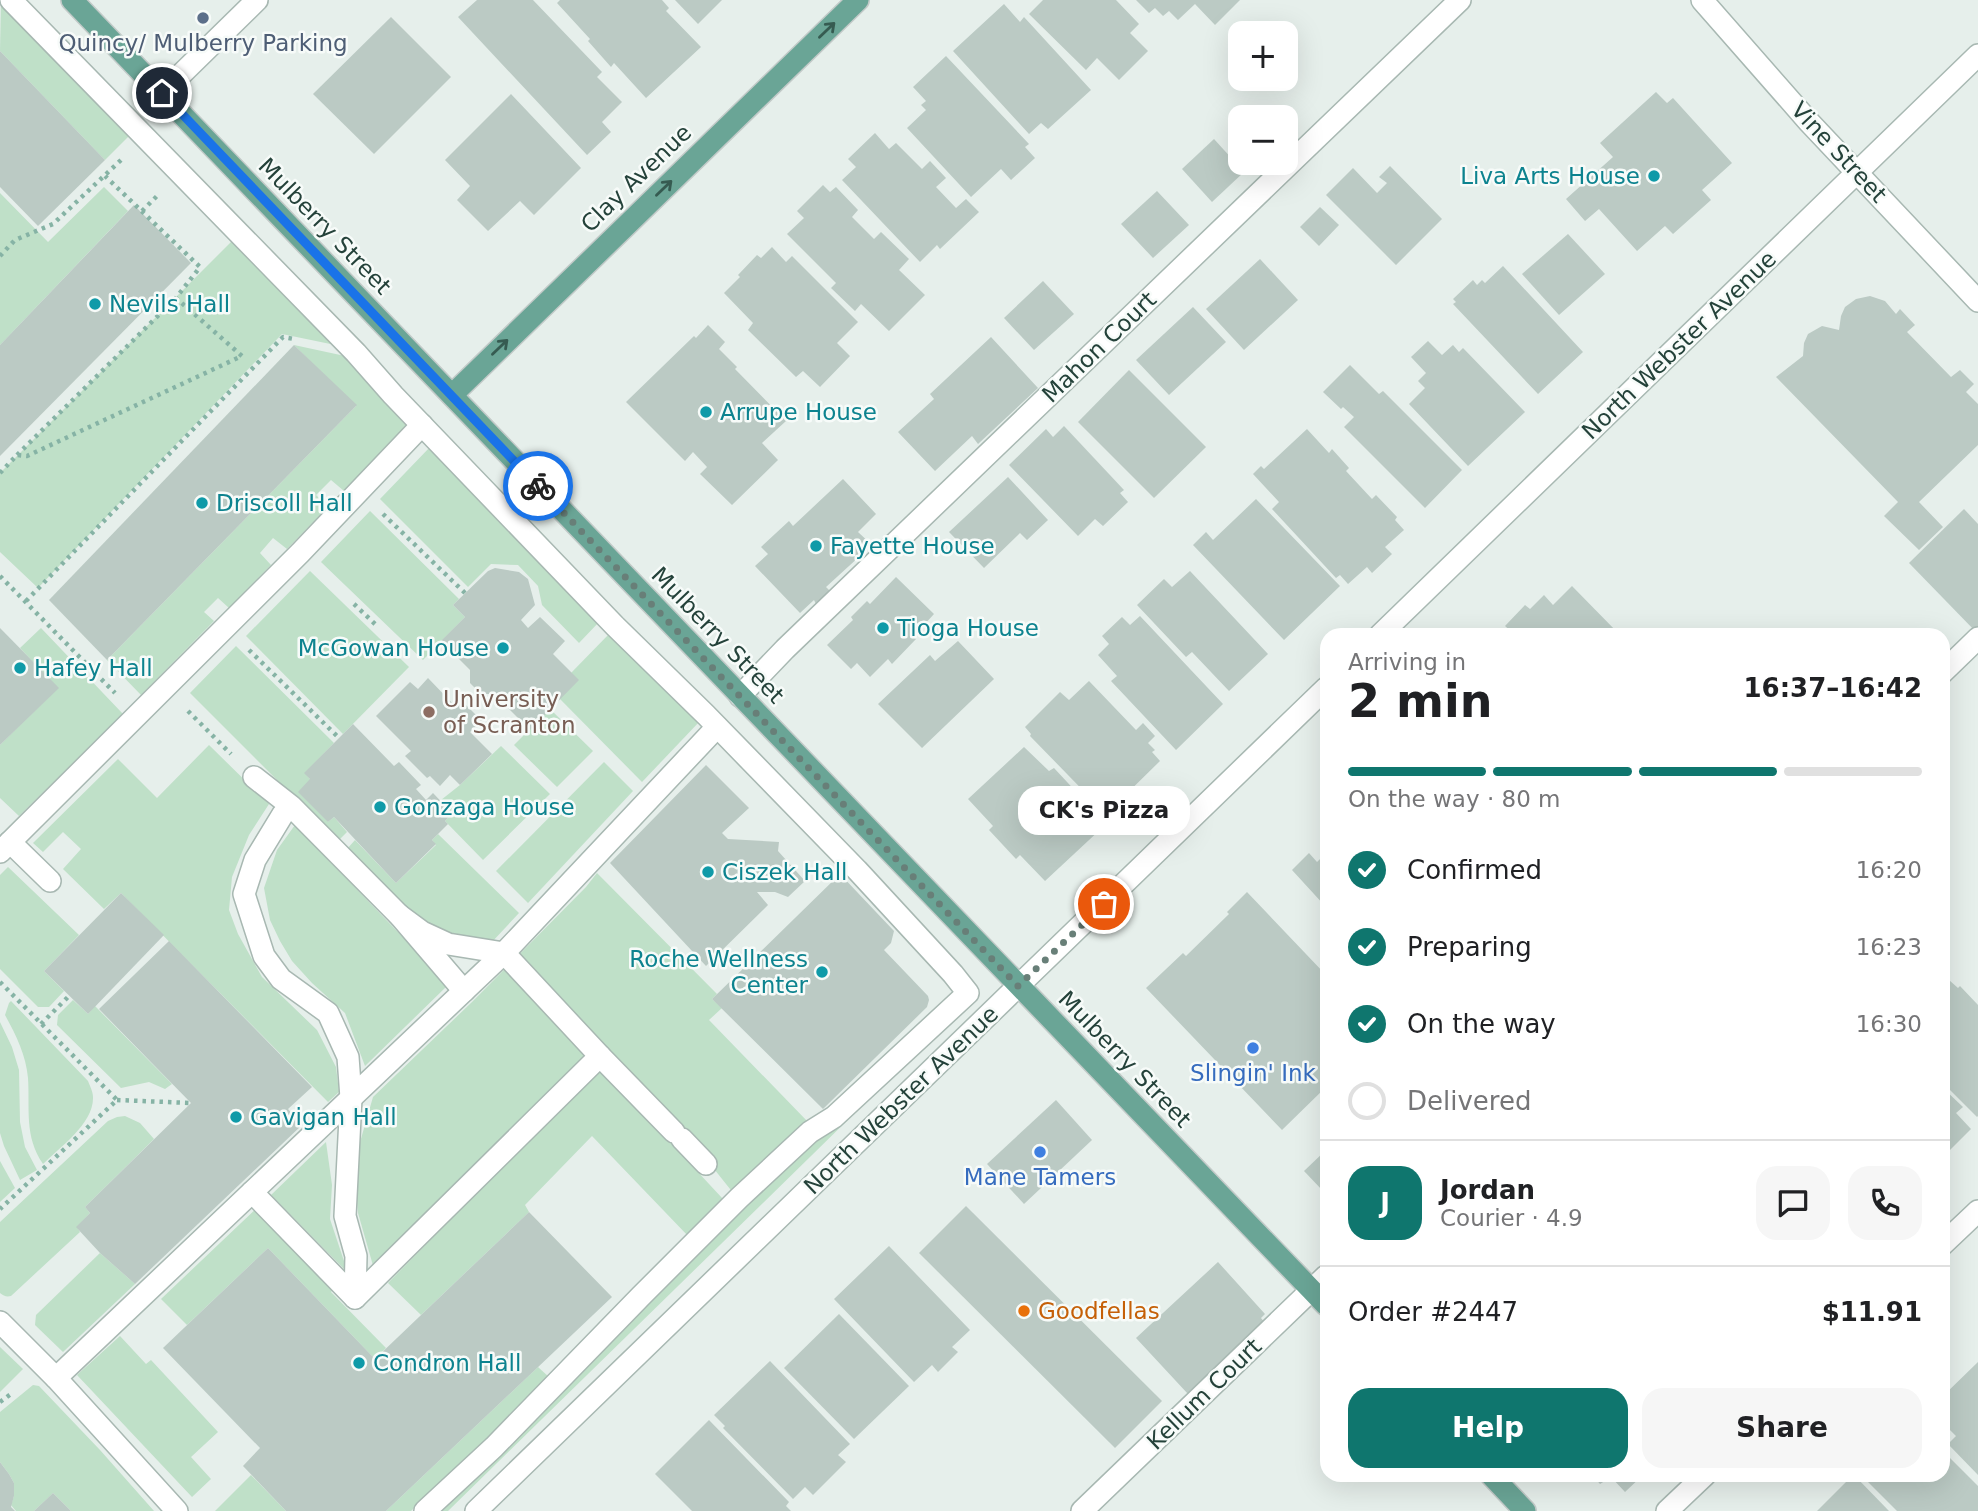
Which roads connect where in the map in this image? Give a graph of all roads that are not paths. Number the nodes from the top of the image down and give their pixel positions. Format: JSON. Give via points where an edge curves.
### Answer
{"nodes":[{"id":1,"x":11,"y":0,"type":"edge"},
{"id":2,"x":72,"y":0,"type":"edge"},
{"id":3,"x":257,"y":0,"type":"edge"},
{"id":4,"x":858,"y":0,"type":"edge"},
{"id":5,"x":1460,"y":0,"type":"edge"},
{"id":6,"x":1702,"y":0,"type":"edge"},
{"id":7,"x":1978,"y":55,"type":"edge"},
{"id":8,"x":162,"y":93,"type":"junction"},
{"id":9,"x":1857,"y":172,"type":"junction"},
{"id":10,"x":1978,"y":301,"type":"edge"},
{"id":11,"x":452,"y":395,"type":"junction"},
{"id":12,"x":422,"y":425,"type":"junction"},
{"id":13,"x":1387,"y":628,"type":"edge"},
{"id":14,"x":1978,"y":638,"type":"edge"},
{"id":15,"x":1950,"y":665,"type":"edge"},
{"id":16,"x":1320,"y":694,"type":"edge"},
{"id":17,"x":740,"y":696,"type":"junction"},
{"id":18,"x":717,"y":727,"type":"junction"},
{"id":19,"x":254,"y":777,"type":"road end"},
{"id":20,"x":283,"y":814,"type":"dead end"},
{"id":21,"x":5,"y":847,"type":"edge"},
{"id":22,"x":50,"y":881,"type":"dead end"},
{"id":23,"x":399,"y":915,"type":"junction"},
{"id":24,"x":504,"y":953,"type":"junction"},
{"id":25,"x":1018,"y":986,"type":"junction"},
{"id":26,"x":464,"y":991,"type":"junction"},
{"id":27,"x":600,"y":1056,"type":"junction"},
{"id":28,"x":351,"y":1098,"type":"junction"},
{"id":29,"x":706,"y":1164,"type":"dead end"},
{"id":30,"x":252,"y":1192,"type":"junction"},
{"id":31,"x":1978,"y":1211,"type":"edge"},
{"id":32,"x":1950,"y":1237,"type":"edge"},
{"id":33,"x":1320,"y":1289,"type":"edge"},
{"id":34,"x":1320,"y":1293,"type":"edge"},
{"id":35,"x":355,"y":1298,"type":"junction"},
{"id":36,"x":0,"y":1322,"type":"edge"},
{"id":37,"x":56,"y":1378,"type":"junction"},
{"id":38,"x":1497,"y":1482,"type":"edge"},
{"id":39,"x":1697,"y":1482,"type":"edge"},
{"id":40,"x":177,"y":1511,"type":"edge"},
{"id":41,"x":425,"y":1511,"type":"edge"},
{"id":42,"x":476,"y":1511,"type":"edge"},
{"id":43,"x":1082,"y":1511,"type":"edge"},
{"id":44,"x":1525,"y":1511,"type":"edge"},
{"id":45,"x":1668,"y":1511,"type":"edge"}],
"edges":[{"from":1,"to":12,"type":"street"},
{"from":2,"to":8,"type":"main road","name":"Mulberry Street"},
{"from":3,"to":8,"type":"street"},
{"from":11,"to":4,"type":"main road","name":"Clay Avenue","one_way":true},
{"from":5,"to":17,"type":"street","name":"Mahon Court"},
{"from":6,"to":9,"type":"street","name":"Vine Street"},
{"from":7,"to":9,"type":"street","name":"North Webster Avenue"},
{"from":8,"to":11,"type":"main road","name":"Mulberry Street"},
{"from":9,"to":10,"type":"street","name":"Vine Street"},
{"from":9,"to":13,"type":"street","name":"North Webster Avenue"},
{"from":11,"to":17,"type":"main road","name":"Mulberry Street"},
{"from":12,"to":18,"type":"street"},
{"from":12,"to":21,"type":"street"},
{"from":14,"to":15,"type":"street"},
{"from":16,"to":25,"type":"street","name":"North Webster Avenue"},
{"from":17,"to":25,"type":"main road","name":"Mulberry Street"},
{"from":18,"to":24,"type":"street"},
{"from":18,"to":41,"type":"street","via":[[857,870],[968,993],[739,1198]]},
{"from":19,"to":23,"type":"street","via":[[291,806]]},
{"from":20,"to":28,"type":"street","via":[[255,860],[244,894],[264,956],[281,979],[328,1013],[348,1058]]},
{"from":21,"to":22,"type":"street"},
{"from":23,"to":24,"type":"street","via":[[448,944]]},
{"from":23,"to":26,"type":"street"},
{"from":24,"to":26,"type":"street"},
{"from":24,"to":27,"type":"street"},
{"from":25,"to":33,"type":"main road","name":"Mulberry Street"},
{"from":25,"to":42,"type":"street","name":"North Webster Avenue"},
{"from":26,"to":28,"type":"street"},
{"from":27,"to":29,"type":"street"},
{"from":27,"to":35,"type":"street"},
{"from":28,"to":30,"type":"street"},
{"from":28,"to":35,"type":"street","via":[[345,1216],[356,1256]]},
{"from":30,"to":35,"type":"street"},
{"from":30,"to":37,"type":"street"},
{"from":31,"to":32,"type":"street"},
{"from":34,"to":43,"type":"street","name":"Kellum Court"},
{"from":36,"to":37,"type":"street"},
{"from":37,"to":40,"type":"street"},
{"from":38,"to":44,"type":"main road"},
{"from":39,"to":45,"type":"street"}]}
